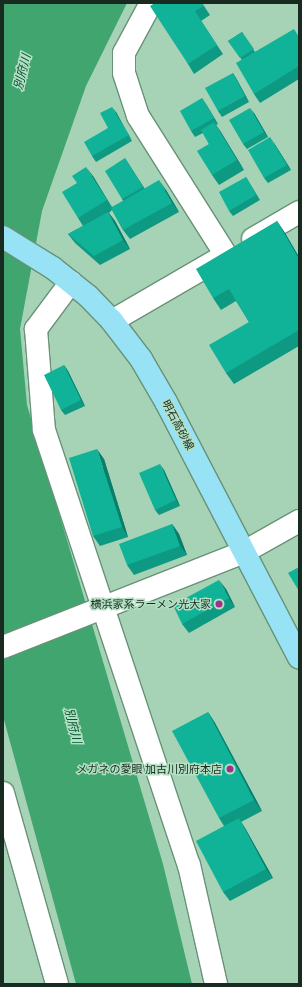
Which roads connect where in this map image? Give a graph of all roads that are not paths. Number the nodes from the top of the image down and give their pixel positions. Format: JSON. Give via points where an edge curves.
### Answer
{"nodes":[{"id":1,"x":150,"y":3,"type":"edge"},
{"id":2,"x":299,"y":212,"type":"edge"},
{"id":3,"x":3,"y":237,"type":"edge"},
{"id":4,"x":226,"y":255,"type":"junction"},
{"id":5,"x":71,"y":282,"type":"junction"},
{"id":6,"x":112,"y":321,"type":"junction"},
{"id":7,"x":299,"y":521,"type":"edge"},
{"id":8,"x":244,"y":552,"type":"junction"},
{"id":9,"x":104,"y":607,"type":"junction"},
{"id":10,"x":3,"y":647,"type":"edge"},
{"id":11,"x":299,"y":658,"type":"edge"},
{"id":12,"x":3,"y":793,"type":"edge"},
{"id":13,"x":57,"y":984,"type":"edge"},
{"id":14,"x":216,"y":984,"type":"edge"}],
"edges":[{"from":1,"to":4,"type":"street","via":[[124,53],[124,73],[138,116]]},
{"from":2,"to":4,"type":"street"},
{"from":3,"to":5,"type":"main road","name":"明石高砂線"},
{"from":4,"to":6,"type":"street"},
{"from":5,"to":6,"type":"main road","name":"明石高砂線"},
{"from":5,"to":9,"type":"street","via":[[36,329],[44,430]]},
{"from":6,"to":8,"type":"main road","name":"明石高砂線","via":[[141,359],[166,402]]},
{"from":7,"to":8,"type":"street"},
{"from":8,"to":9,"type":"street"},
{"from":8,"to":11,"type":"main road","name":"明石高砂線"},
{"from":9,"to":10,"type":"street"},
{"from":9,"to":14,"type":"street","via":[[189,865]]},
{"from":12,"to":13,"type":"street"}]}
